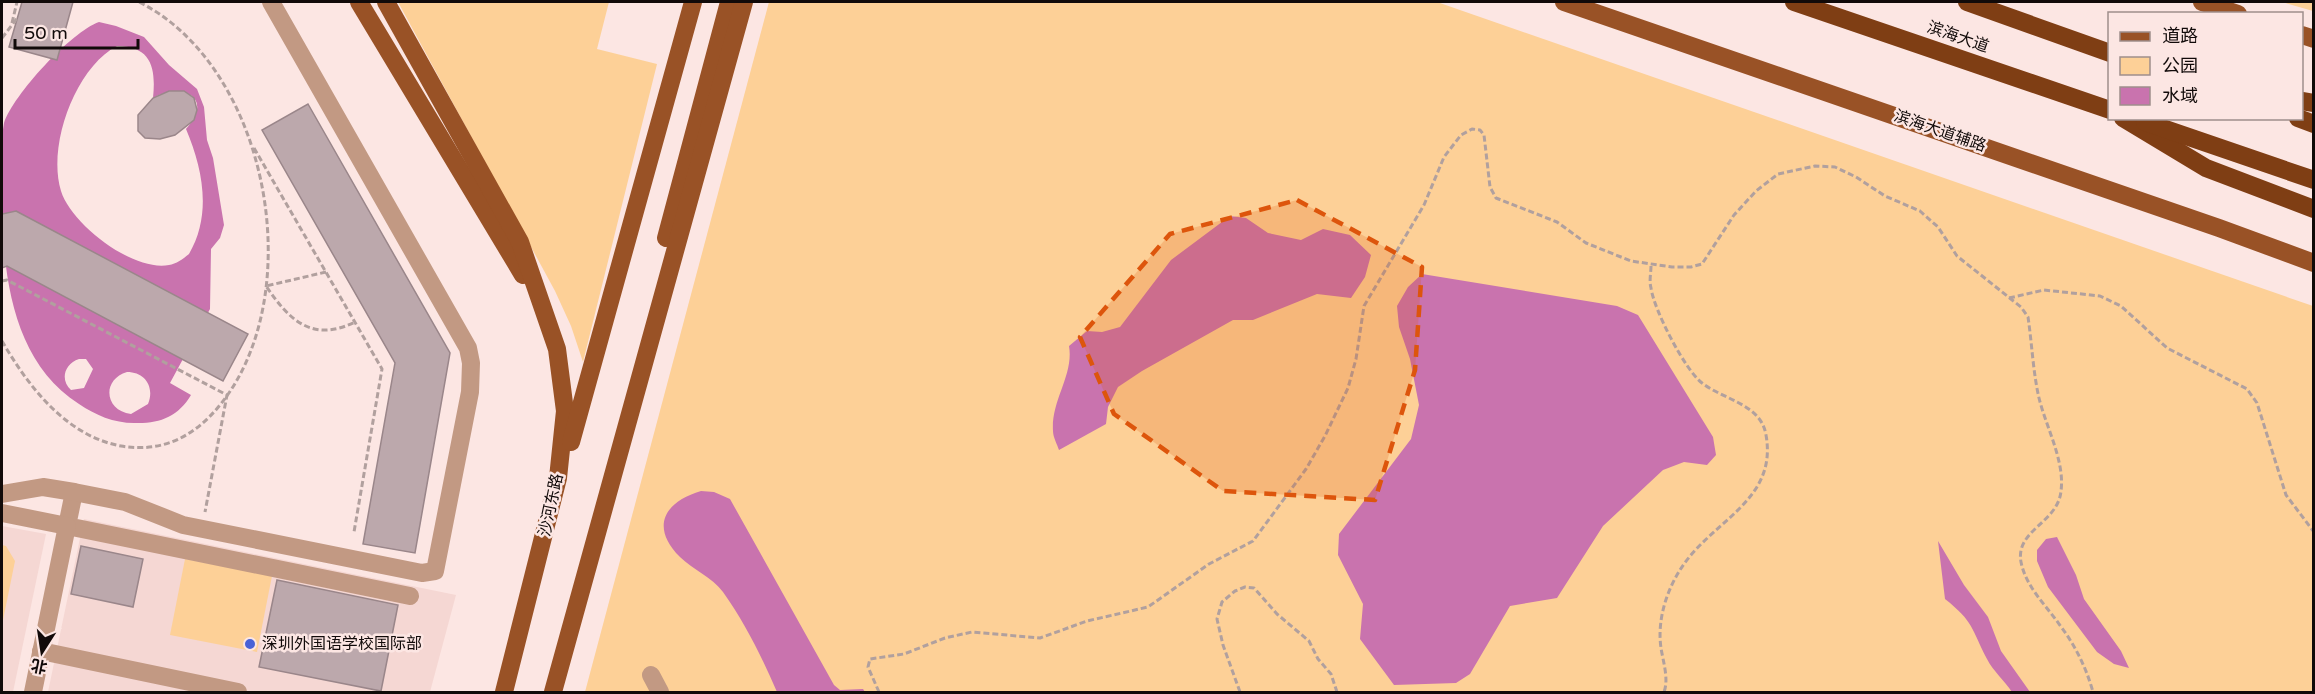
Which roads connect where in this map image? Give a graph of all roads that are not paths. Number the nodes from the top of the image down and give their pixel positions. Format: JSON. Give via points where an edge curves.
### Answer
{"nodes":[{"id":1,"x":271,"y":2,"type":"edge"},
{"id":2,"x":358,"y":2,"type":"edge"},
{"id":3,"x":386,"y":2,"type":"edge"},
{"id":4,"x":693,"y":2,"type":"edge"},
{"id":5,"x":729,"y":2,"type":"edge"},
{"id":6,"x":744,"y":2,"type":"edge"},
{"id":7,"x":1564,"y":2,"type":"edge"},
{"id":8,"x":1794,"y":2,"type":"edge"},
{"id":9,"x":1967,"y":2,"type":"edge"},
{"id":10,"x":2202,"y":2,"type":"edge"},
{"id":11,"x":2232,"y":12,"type":"edge"},
{"id":12,"x":2108,"y":53,"type":"edge"},
{"id":13,"x":2106,"y":109,"type":"edge"},
{"id":14,"x":2126,"y":120,"type":"edge"},
{"id":15,"x":2141,"y":120,"type":"edge"},
{"id":16,"x":2313,"y":180,"type":"edge"},
{"id":17,"x":2313,"y":209,"type":"edge"},
{"id":18,"x":2313,"y":263,"type":"edge"},
{"id":19,"x":546,"y":315,"type":"junction"},
{"id":20,"x":608,"y":491,"type":"junction"},
{"id":21,"x":74,"y":492,"type":"junction"},
{"id":22,"x":2,"y":494,"type":"edge"},
{"id":23,"x":2,"y":513,"type":"edge"},
{"id":24,"x":550,"y":516,"type":"junction"},
{"id":25,"x":67,"y":526,"type":"junction"},
{"id":26,"x":410,"y":596,"type":"dead end"},
{"id":27,"x":41,"y":651,"type":"junction"},
{"id":28,"x":651,"y":675,"type":"dead end"},
{"id":29,"x":33,"y":693,"type":"edge"},
{"id":30,"x":238,"y":693,"type":"edge"},
{"id":31,"x":504,"y":693,"type":"edge"},
{"id":32,"x":553,"y":693,"type":"edge"},
{"id":33,"x":660,"y":693,"type":"edge"}],
"edges":[{"from":1,"to":21,"type":"street","via":[[462,337],[471,363],[472,377],[435,571],[422,573],[202,529],[168,521],[126,502]]},
{"from":2,"to":19,"type":"main road"},
{"from":3,"to":19,"type":"main road","via":[[520,242]]},
{"from":4,"to":24,"type":"main road"},
{"from":5,"to":20,"type":"main road","via":[[627,390]]},
{"from":6,"to":20,"type":"main road"},
{"from":7,"to":18,"type":"main road","name":"滨海大道辅路"},
{"from":8,"to":13,"type":"highway","name":"滨海大道"},
{"from":9,"to":12,"type":"highway"},
{"from":10,"to":11,"type":"main road"},
{"from":14,"to":17,"type":"highway","via":[[2206,168]]},
{"from":15,"to":16,"type":"highway"},
{"from":19,"to":24,"type":"main road","name":"沙河东路","via":[[557,349],[565,411]]},
{"from":20,"to":32,"type":"main road"},
{"from":21,"to":22,"type":"street","via":[[43,487]]},
{"from":21,"to":25,"type":"street"},
{"from":23,"to":25,"type":"street"},
{"from":24,"to":31,"type":"main road","name":"沙河东路"},
{"from":25,"to":26,"type":"street"},
{"from":25,"to":27,"type":"street"},
{"from":27,"to":29,"type":"street"},
{"from":27,"to":30,"type":"street"},
{"from":28,"to":33,"type":"street"}]}
